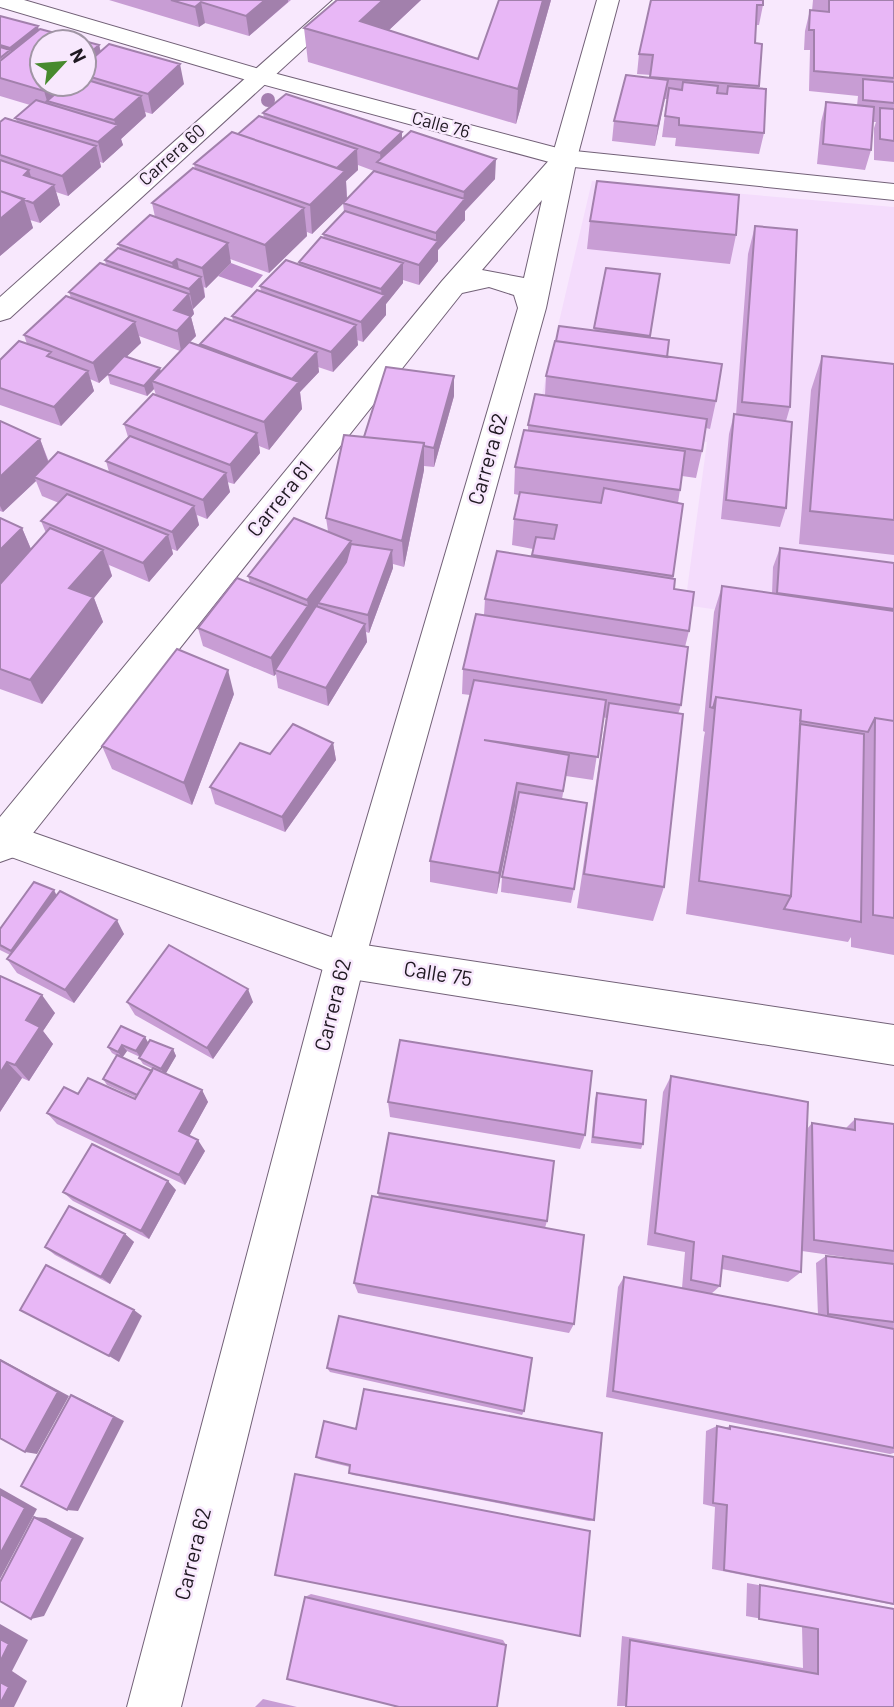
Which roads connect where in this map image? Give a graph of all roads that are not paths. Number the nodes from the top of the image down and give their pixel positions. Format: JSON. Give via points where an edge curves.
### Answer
{"nodes":[{"id":1,"x":0,"y":0,"type":"edge"},
{"id":2,"x":346,"y":0,"type":"edge"},
{"id":3,"x":608,"y":0,"type":"edge"},
{"id":4,"x":258,"y":76,"type":"junction"},
{"id":5,"x":564,"y":158,"type":"junction"},
{"id":6,"x":894,"y":192,"type":"edge"},
{"id":7,"x":452,"y":287,"type":"junction"},
{"id":8,"x":532,"y":308,"type":"junction"},
{"id":9,"x":0,"y":312,"type":"edge"},
{"id":10,"x":1,"y":840,"type":"edge"},
{"id":11,"x":345,"y":960,"type":"junction"},
{"id":12,"x":894,"y":1045,"type":"edge"},
{"id":13,"x":154,"y":1707,"type":"edge"}],
"edges":[{"from":1,"to":4,"type":"street","name":"Calle 76"},
{"from":2,"to":4,"type":"street","name":"Carrera 60"},
{"from":3,"to":5,"type":"street","name":"Carrera 62"},
{"from":4,"to":5,"type":"street","name":"Calle 76"},
{"from":4,"to":9,"type":"street","name":"Carrera 60"},
{"from":5,"to":6,"type":"street","name":"Calle 76"},
{"from":5,"to":7,"type":"street","name":"Carrera 61"},
{"from":5,"to":8,"type":"street","name":"Carrera 62"},
{"from":7,"to":8,"type":"street","via":[[475,276],[504,278],[526,289]]},
{"from":7,"to":10,"type":"street","name":"Carrera 61"},
{"from":8,"to":11,"type":"street","name":"Carrera 62"},
{"from":10,"to":11,"type":"street","name":"Calle 75"},
{"from":11,"to":12,"type":"street","name":"Calle 75"},
{"from":11,"to":13,"type":"street","name":"Carrera 62"}]}
